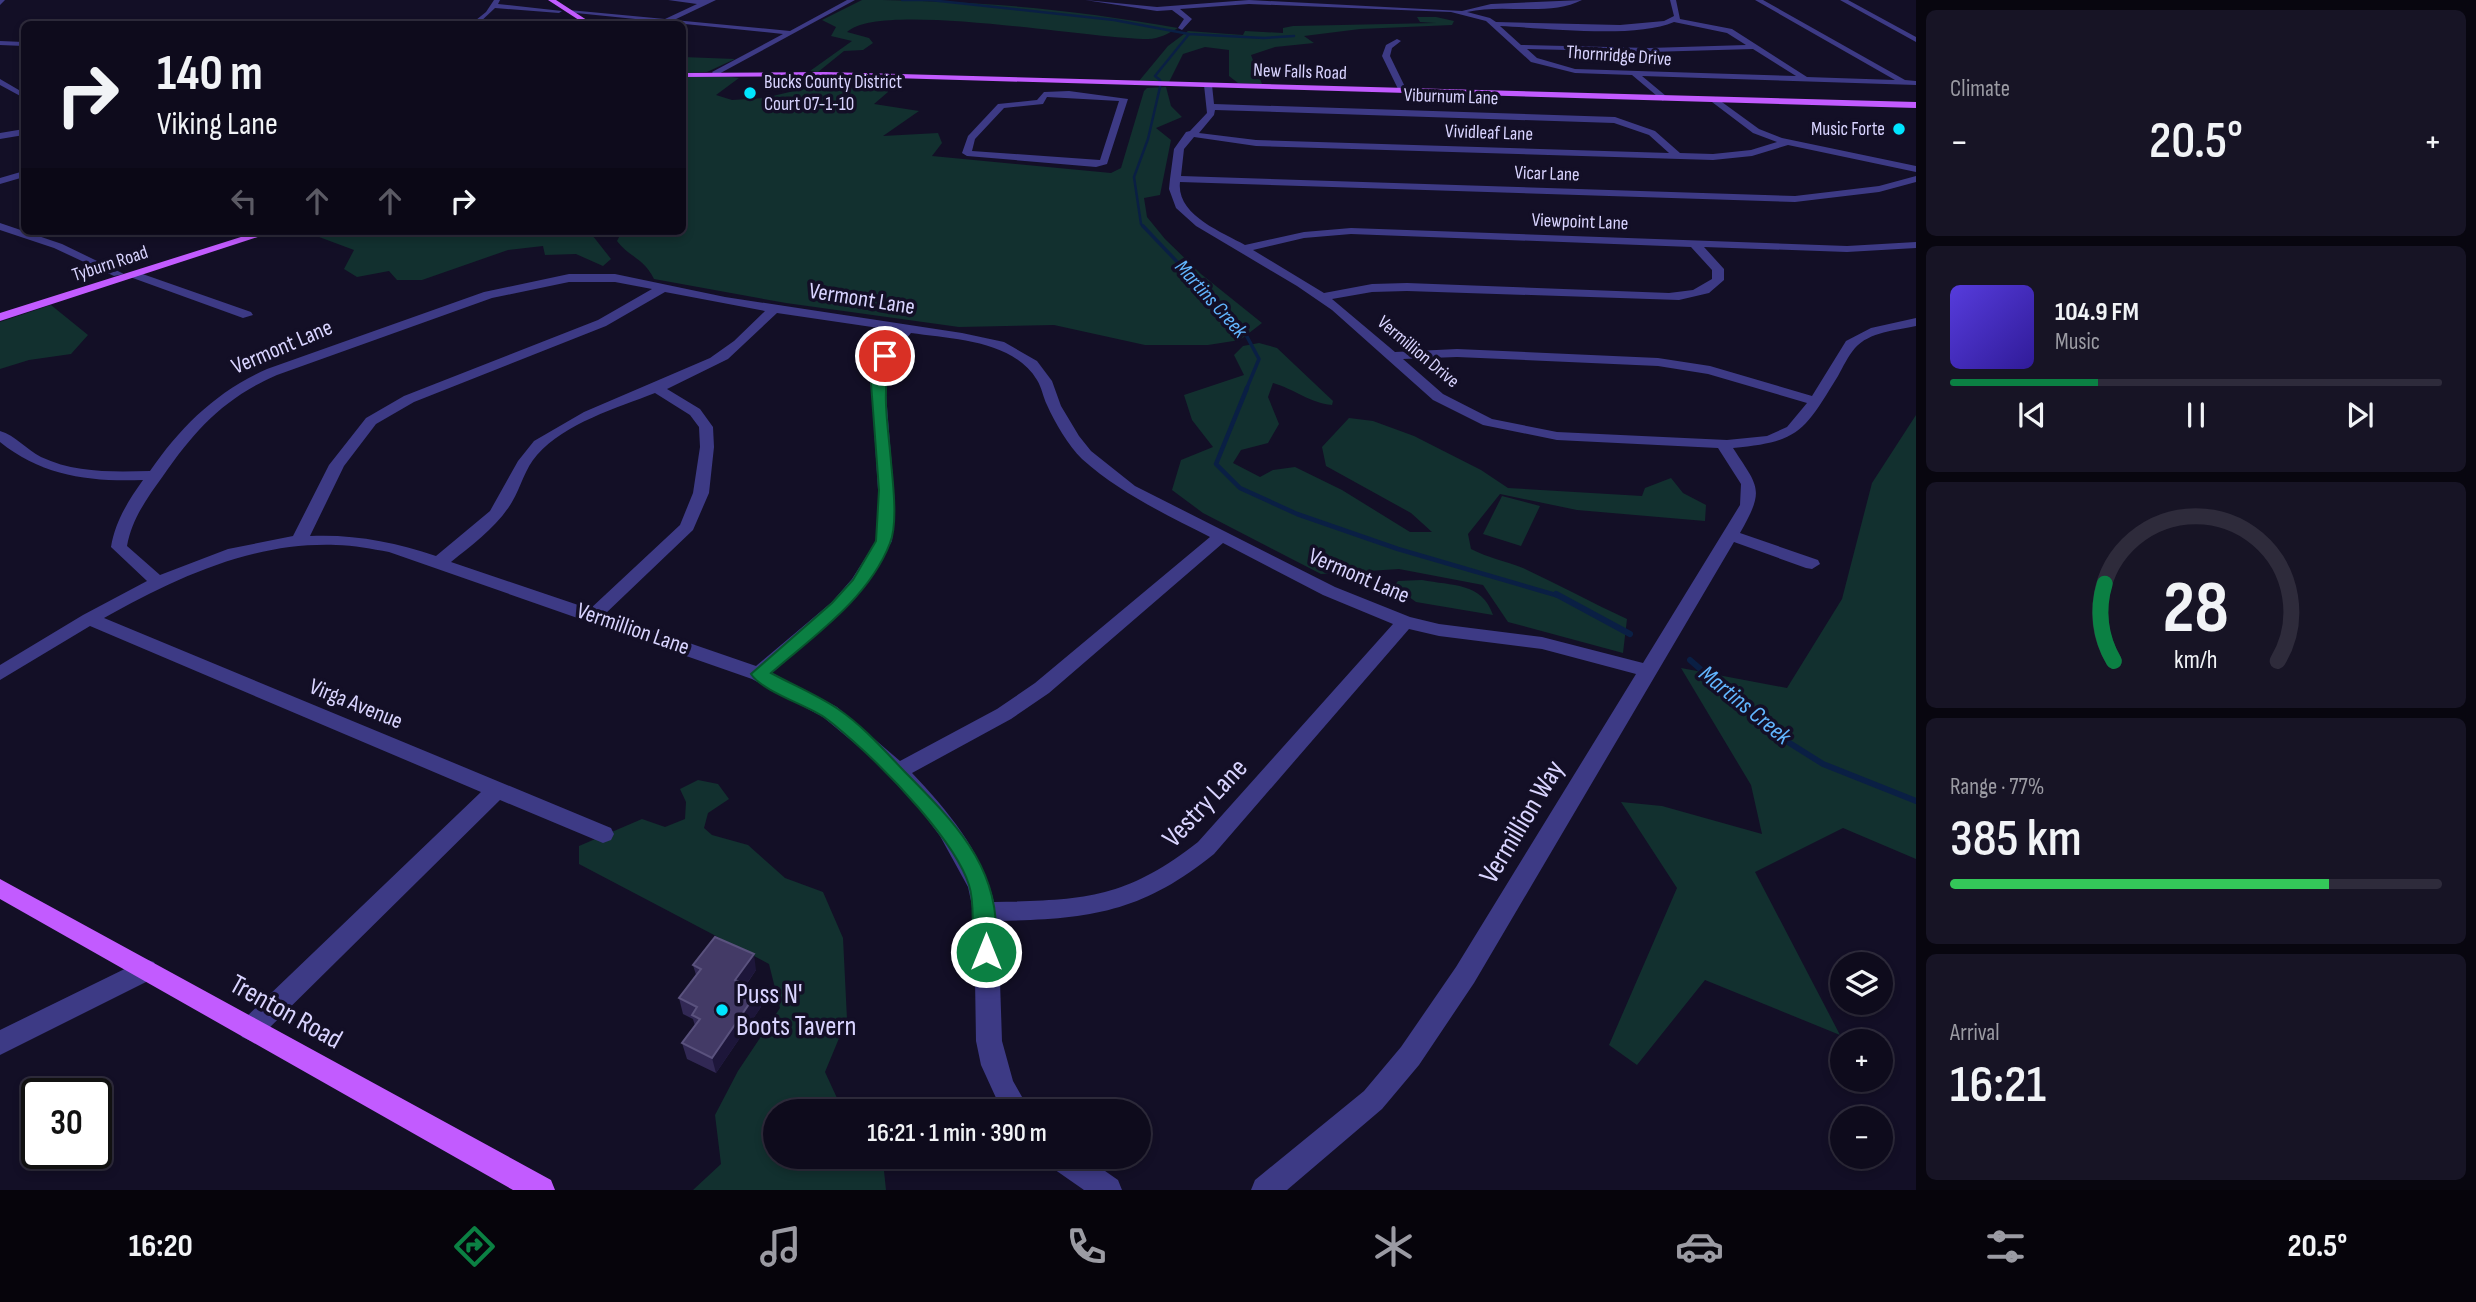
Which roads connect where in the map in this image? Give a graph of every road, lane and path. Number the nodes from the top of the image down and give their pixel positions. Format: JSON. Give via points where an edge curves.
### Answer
{"nodes":[{"id":1,"x":541,"y":0,"type":"edge"},
{"id":2,"x":551,"y":0,"type":"edge"},
{"id":3,"x":671,"y":0,"type":"edge"},
{"id":4,"x":852,"y":0,"type":"edge"},
{"id":5,"x":1088,"y":0,"type":"edge"},
{"id":6,"x":1579,"y":0,"type":"edge"},
{"id":7,"x":1673,"y":0,"type":"edge"},
{"id":8,"x":1758,"y":0,"type":"edge"},
{"id":9,"x":1843,"y":0,"type":"edge"},
{"id":10,"x":1107,"y":1,"type":"edge"},
{"id":11,"x":709,"y":2,"type":"edge"},
{"id":12,"x":496,"y":3,"type":"edge"},
{"id":13,"x":1174,"y":8,"type":"junction"},
{"id":14,"x":559,"y":11,"type":"junction"},
{"id":15,"x":569,"y":12,"type":"junction"},
{"id":16,"x":1463,"y":12,"type":"junction"},
{"id":17,"x":604,"y":15,"type":"junction"},
{"id":18,"x":1676,"y":20,"type":"junction"},
{"id":19,"x":477,"y":21,"type":"edge"},
{"id":20,"x":573,"y":21,"type":"edge"},
{"id":21,"x":583,"y":21,"type":"edge"},
{"id":22,"x":589,"y":21,"type":"edge"},
{"id":23,"x":667,"y":21,"type":"joint"},
{"id":24,"x":686,"y":23,"type":"edge"},
{"id":25,"x":1497,"y":24,"type":"junction"},
{"id":26,"x":1182,"y":28,"type":"dead end"},
{"id":27,"x":790,"y":33,"type":"junction"},
{"id":28,"x":1916,"y":40,"type":"edge"},
{"id":29,"x":1397,"y":41,"type":"dead end"},
{"id":30,"x":0,"y":43,"type":"edge"},
{"id":31,"x":21,"y":44,"type":"edge"},
{"id":32,"x":1519,"y":47,"type":"junction"},
{"id":33,"x":1756,"y":47,"type":"junction"},
{"id":34,"x":715,"y":74,"type":"junction"},
{"id":35,"x":686,"y":75,"type":"edge"},
{"id":36,"x":1636,"y":75,"type":"junction"},
{"id":37,"x":1807,"y":80,"type":"junction"},
{"id":38,"x":0,"y":81,"type":"edge"},
{"id":39,"x":1074,"y":81,"type":"junction"},
{"id":40,"x":1905,"y":82,"type":"junction"},
{"id":41,"x":1916,"y":83,"type":"edge"},
{"id":42,"x":1208,"y":85,"type":"junction"},
{"id":43,"x":1403,"y":91,"type":"junction"},
{"id":44,"x":21,"y":94,"type":"edge"},
{"id":45,"x":1069,"y":94,"type":"junction"},
{"id":46,"x":1663,"y":98,"type":"junction"},
{"id":47,"x":1715,"y":100,"type":"junction"},
{"id":48,"x":1916,"y":105,"type":"edge"},
{"id":49,"x":1212,"y":107,"type":"junction"},
{"id":50,"x":21,"y":132,"type":"edge"},
{"id":51,"x":1189,"y":134,"type":"junction"},
{"id":52,"x":0,"y":136,"type":"edge"},
{"id":53,"x":1787,"y":142,"type":"junction"},
{"id":54,"x":1678,"y":156,"type":"junction"},
{"id":55,"x":1916,"y":169,"type":"edge"},
{"id":56,"x":21,"y":175,"type":"edge"},
{"id":57,"x":1175,"y":179,"type":"junction"},
{"id":58,"x":1916,"y":179,"type":"edge"},
{"id":59,"x":0,"y":181,"type":"edge"},
{"id":60,"x":0,"y":226,"type":"edge"},
{"id":61,"x":21,"y":233,"type":"edge"},
{"id":62,"x":26,"y":235,"type":"edge"},
{"id":63,"x":240,"y":235,"type":"edge"},
{"id":64,"x":259,"y":235,"type":"edge"},
{"id":65,"x":1695,"y":244,"type":"junction"},
{"id":66,"x":1916,"y":245,"type":"edge"},
{"id":67,"x":1244,"y":248,"type":"junction"},
{"id":68,"x":118,"y":274,"type":"junction"},
{"id":69,"x":134,"y":275,"type":"junction"},
{"id":70,"x":663,"y":288,"type":"junction"},
{"id":71,"x":1321,"y":297,"type":"junction"},
{"id":72,"x":774,"y":308,"type":"junction"},
{"id":73,"x":0,"y":311,"type":"edge"},
{"id":74,"x":247,"y":315,"type":"dead end"},
{"id":75,"x":0,"y":317,"type":"edge"},
{"id":76,"x":1916,"y":322,"type":"edge"},
{"id":77,"x":908,"y":328,"type":"junction"},
{"id":78,"x":1393,"y":356,"type":"junction"},
{"id":79,"x":656,"y":388,"type":"junction"},
{"id":80,"x":1815,"y":401,"type":"junction"},
{"id":81,"x":0,"y":435,"type":"edge"},
{"id":82,"x":1723,"y":444,"type":"junction"},
{"id":83,"x":156,"y":475,"type":"junction"},
{"id":84,"x":1731,"y":535,"type":"junction"},
{"id":85,"x":1220,"y":537,"type":"junction"},
{"id":86,"x":300,"y":539,"type":"junction"},
{"id":87,"x":438,"y":562,"type":"junction"},
{"id":88,"x":1812,"y":564,"type":"dead end"},
{"id":89,"x":157,"y":581,"type":"junction"},
{"id":90,"x":593,"y":616,"type":"junction"},
{"id":91,"x":89,"y":619,"type":"junction"},
{"id":92,"x":1405,"y":622,"type":"junction"},
{"id":93,"x":1649,"y":671,"type":"junction"},
{"id":94,"x":0,"y":674,"type":"edge"},
{"id":95,"x":759,"y":674,"type":"junction"},
{"id":96,"x":896,"y":772,"type":"junction"},
{"id":97,"x":495,"y":791,"type":"junction"},
{"id":98,"x":603,"y":834,"type":"dead end"},
{"id":99,"x":0,"y":888,"type":"edge"},
{"id":100,"x":986,"y":912,"type":"junction"},
{"id":101,"x":145,"y":970,"type":"junction"},
{"id":102,"x":251,"y":1029,"type":"junction"},
{"id":103,"x":0,"y":1043,"type":"edge"},
{"id":104,"x":1009,"y":1099,"type":"edge"},
{"id":105,"x":1078,"y":1169,"type":"edge"},
{"id":106,"x":541,"y":1190,"type":"edge"},
{"id":107,"x":1108,"y":1190,"type":"edge"},
{"id":108,"x":1265,"y":1190,"type":"edge"}],
"edges":[{"from":1,"to":14,"type":"main road"},
{"from":2,"to":15,"type":"main road"},
{"from":3,"to":11,"type":"street"},
{"from":4,"to":27,"type":"street"},
{"from":5,"to":10,"type":"street","name":"Thornridge Drive"},
{"from":6,"to":16,"type":"street","via":[[1546,6],[1479,5]]},
{"from":7,"to":18,"type":"street","via":[[1679,15]]},
{"from":8,"to":40,"type":"street"},
{"from":9,"to":28,"type":"street"},
{"from":10,"to":13,"type":"street","name":"Thornridge Drive"},
{"from":11,"to":23,"type":"street"},
{"from":12,"to":14,"type":"street"},
{"from":12,"to":19,"type":"street"},
{"from":13,"to":16,"type":"street","name":"Thornridge Drive","via":[[1249,2]]},
{"from":13,"to":26,"type":"street","via":[[1188,19]]},
{"from":14,"to":20,"type":"main road"},
{"from":15,"to":17,"type":"street"},
{"from":15,"to":21,"type":"main road"},
{"from":16,"to":25,"type":"street","name":"Thornridge Drive"},
{"from":17,"to":22,"type":"main road"},
{"from":17,"to":23,"type":"street"},
{"from":18,"to":25,"type":"street","via":[[1615,27]]},
{"from":18,"to":33,"type":"street","via":[[1726,30]]},
{"from":24,"to":27,"type":"street"},
{"from":25,"to":32,"type":"street","name":"Thornridge Drive"},
{"from":27,"to":34,"type":"street"},
{"from":29,"to":43,"type":"street","via":[[1386,56]]},
{"from":30,"to":31,"type":"street"},
{"from":32,"to":33,"type":"street"},
{"from":32,"to":36,"type":"street","name":"Thornridge Drive","via":[[1534,60],[1556,68]]},
{"from":33,"to":37,"type":"street"},
{"from":34,"to":35,"type":"main road","name":"New Falls Road"},
{"from":34,"to":39,"type":"main road","name":"New Falls Road"},
{"from":36,"to":37,"type":"street","name":"Thornridge Drive"},
{"from":36,"to":46,"type":"street"},
{"from":37,"to":40,"type":"street","name":"Thornridge Drive"},
{"from":38,"to":44,"type":"street"},
{"from":39,"to":42,"type":"main road","name":"New Falls Road"},
{"from":39,"to":45,"type":"street"},
{"from":40,"to":41,"type":"street","name":"Thornridge Drive"},
{"from":42,"to":43,"type":"main road","name":"New Falls Road"},
{"from":42,"to":49,"type":"street"},
{"from":43,"to":46,"type":"main road","name":"New Falls Road"},
{"from":45,"to":45,"type":"street","via":[[1001,106],[971,138],[967,153],[1104,162],[1124,99]]},
{"from":46,"to":47,"type":"main road","name":"New Falls Road"},
{"from":47,"to":48,"type":"main road","name":"New Falls Road"},
{"from":47,"to":53,"type":"street","via":[[1756,131]]},
{"from":49,"to":51,"type":"street","name":"Vermillion Drive","via":[[1208,118]]},
{"from":49,"to":54,"type":"street","name":"Viburnum Lane","via":[[1615,120],[1652,132]]},
{"from":50,"to":52,"type":"street"},
{"from":51,"to":54,"type":"street","name":"Vividleaf Lane","via":[[1256,143]]},
{"from":51,"to":57,"type":"street","name":"Vermillion Drive","via":[[1179,149]]},
{"from":53,"to":54,"type":"street","name":"Vividleaf Lane","via":[[1740,156]]},
{"from":53,"to":55,"type":"street"},
{"from":56,"to":59,"type":"street"},
{"from":57,"to":58,"type":"street","name":"Vicar Lane","via":[[1772,199],[1844,194]]},
{"from":57,"to":67,"type":"street","name":"Vermillion Drive","via":[[1180,206]]},
{"from":60,"to":61,"type":"street"},
{"from":62,"to":68,"type":"street"},
{"from":63,"to":68,"type":"main road","name":"Tyburn Road"},
{"from":64,"to":69,"type":"main road","name":"Tyburn Road"},
{"from":65,"to":66,"type":"street","name":"Viewpoint Lane","via":[[1874,249]]},
{"from":65,"to":67,"type":"street","name":"Viewpoint Lane","via":[[1352,231],[1304,235]]},
{"from":65,"to":71,"type":"street","via":[[1718,269],[1718,280],[1707,289],[1685,295],[1386,287]]},
{"from":67,"to":71,"type":"street","name":"Vermillion Drive"},
{"from":68,"to":73,"type":"main road","name":"Tyburn Road"},
{"from":69,"to":74,"type":"street"},
{"from":69,"to":75,"type":"main road","name":"Tyburn Road"},
{"from":70,"to":72,"type":"street","name":"Vermont Lane"},
{"from":70,"to":83,"type":"street","name":"Vermont Lane","via":[[604,277],[535,282],[283,368],[220,400]]},
{"from":70,"to":86,"type":"street","via":[[602,323],[409,399],[371,421],[337,465]]},
{"from":71,"to":78,"type":"street","name":"Vermillion Drive"},
{"from":72,"to":77,"type":"street","name":"Vermont Lane"},
{"from":72,"to":79,"type":"street","via":[[728,353]]},
{"from":76,"to":80,"type":"street","name":"Vermillion Drive","via":[[1859,337],[1840,358]]},
{"from":77,"to":85,"type":"street","name":"Vermont Lane","via":[[981,341],[1022,356],[1040,373],[1060,418],[1086,454],[1129,489]]},
{"from":77,"to":95,"type":"street","via":[[885,356],[878,383],[887,495],[884,541],[838,606]]},
{"from":78,"to":80,"type":"street","via":[[1457,353],[1667,363],[1710,370]]},
{"from":78,"to":82,"type":"street","name":"Vermillion Drive","via":[[1438,397],[1507,427],[1557,436]]},
{"from":79,"to":87,"type":"street","via":[[561,430],[536,447],[492,518]]},
{"from":79,"to":90,"type":"street","via":[[695,412],[705,427],[701,492],[687,527]]},
{"from":80,"to":82,"type":"street","name":"Vermillion Drive","via":[[1806,416],[1782,436]]},
{"from":81,"to":83,"type":"street","via":[[57,470],[93,476]]},
{"from":82,"to":84,"type":"street","name":"Vermillion Way","via":[[1742,471],[1750,493]]},
{"from":83,"to":89,"type":"street","name":"Vermont Lane","via":[[135,502],[118,538],[119,547]]},
{"from":84,"to":88,"type":"street"},
{"from":84,"to":93,"type":"street","name":"Vermillion Way"},
{"from":85,"to":92,"type":"street","name":"Vermont Lane","via":[[1329,591]]},
{"from":85,"to":96,"type":"street","via":[[1042,688]]},
{"from":86,"to":87,"type":"street","name":"Vermillion Lane","via":[[362,540]]},
{"from":86,"to":89,"type":"street","name":"Vermillion Lane","via":[[237,550]]},
{"from":87,"to":90,"type":"street","name":"Vermillion Lane"},
{"from":89,"to":91,"type":"street","name":"Vermillion Lane"},
{"from":90,"to":95,"type":"street","name":"Vermillion Lane"},
{"from":91,"to":94,"type":"street","name":"Vermillion Lane"},
{"from":91,"to":97,"type":"street","name":"Virga Avenue"},
{"from":92,"to":93,"type":"street","name":"Vermont Lane","via":[[1542,643]]},
{"from":92,"to":100,"type":"street","name":"Vestry Lane","via":[[1206,848],[1177,874],[1153,888],[1099,904]]},
{"from":93,"to":108,"type":"street","name":"Vermillion Way","via":[[1465,975],[1410,1056],[1356,1116]]},
{"from":95,"to":96,"type":"street","name":"Vermillion Lane","via":[[830,712]]},
{"from":96,"to":100,"type":"street","name":"Vermillion Lane","via":[[968,856]]},
{"from":97,"to":98,"type":"street","name":"Virga Avenue"},
{"from":97,"to":102,"type":"street"},
{"from":99,"to":101,"type":"main road","name":"Trenton Road"},
{"from":100,"to":104,"type":"street","name":"Vermillion Lane","via":[[986,1033],[992,1064]]},
{"from":101,"to":102,"type":"main road","name":"Trenton Road"},
{"from":101,"to":103,"type":"street"},
{"from":102,"to":106,"type":"main road","name":"Trenton Road"},
{"from":105,"to":107,"type":"street"}]}
